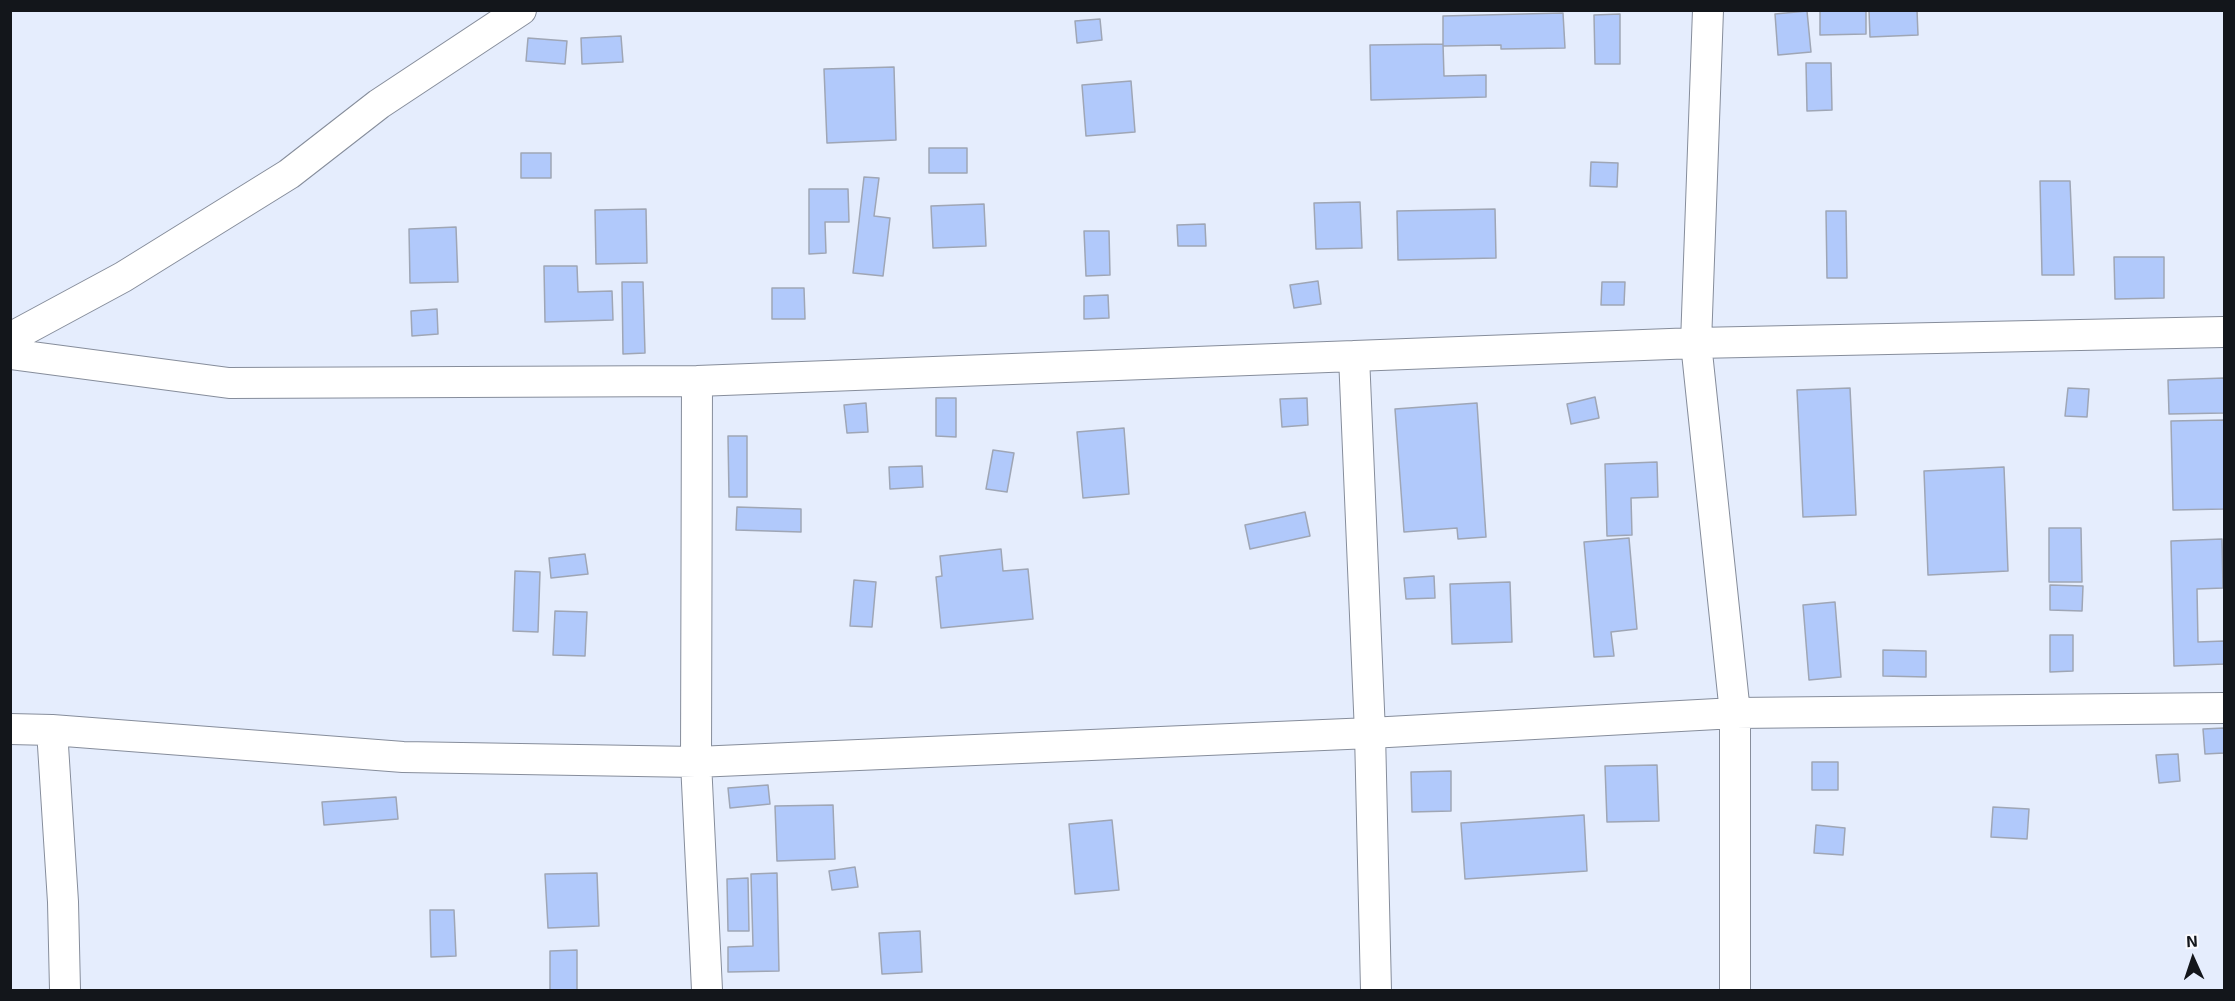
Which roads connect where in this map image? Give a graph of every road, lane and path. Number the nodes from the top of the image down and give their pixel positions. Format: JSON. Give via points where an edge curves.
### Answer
{"nodes":[{"id":1,"x":521,"y":10,"type":"edge"},
{"id":2,"x":1708,"y":10,"type":"edge"},
{"id":3,"x":2224,"y":332,"type":"edge"},
{"id":4,"x":10,"y":338,"type":"edge"},
{"id":5,"x":1696,"y":343,"type":"junction"},
{"id":6,"x":10,"y":354,"type":"edge"},
{"id":7,"x":1354,"y":356,"type":"junction"},
{"id":8,"x":698,"y":381,"type":"junction"},
{"id":9,"x":2224,"y":708,"type":"edge"},
{"id":10,"x":1735,"y":713,"type":"junction"},
{"id":11,"x":10,"y":729,"type":"edge"},
{"id":12,"x":52,"y":730,"type":"junction"},
{"id":13,"x":1370,"y":733,"type":"junction"},
{"id":14,"x":696,"y":762,"type":"junction"},
{"id":15,"x":65,"y":990,"type":"edge"},
{"id":16,"x":707,"y":990,"type":"edge"},
{"id":17,"x":1376,"y":990,"type":"edge"},
{"id":18,"x":1735,"y":990,"type":"edge"}],
"edges":[{"from":1,"to":4,"type":"street","via":[[380,104],[289,174],[123,277]]},
{"from":2,"to":5,"type":"street"},
{"from":3,"to":5,"type":"street"},
{"from":5,"to":7,"type":"street"},
{"from":5,"to":10,"type":"street"},
{"from":6,"to":8,"type":"street","via":[[229,383]]},
{"from":7,"to":8,"type":"street"},
{"from":7,"to":13,"type":"street"},
{"from":8,"to":14,"type":"street"},
{"from":9,"to":10,"type":"street"},
{"from":10,"to":13,"type":"street"},
{"from":10,"to":18,"type":"street"},
{"from":11,"to":12,"type":"street"},
{"from":12,"to":14,"type":"street","via":[[402,757]]},
{"from":12,"to":15,"type":"street"},
{"from":13,"to":14,"type":"street"},
{"from":13,"to":17,"type":"street"},
{"from":14,"to":16,"type":"street"}]}
